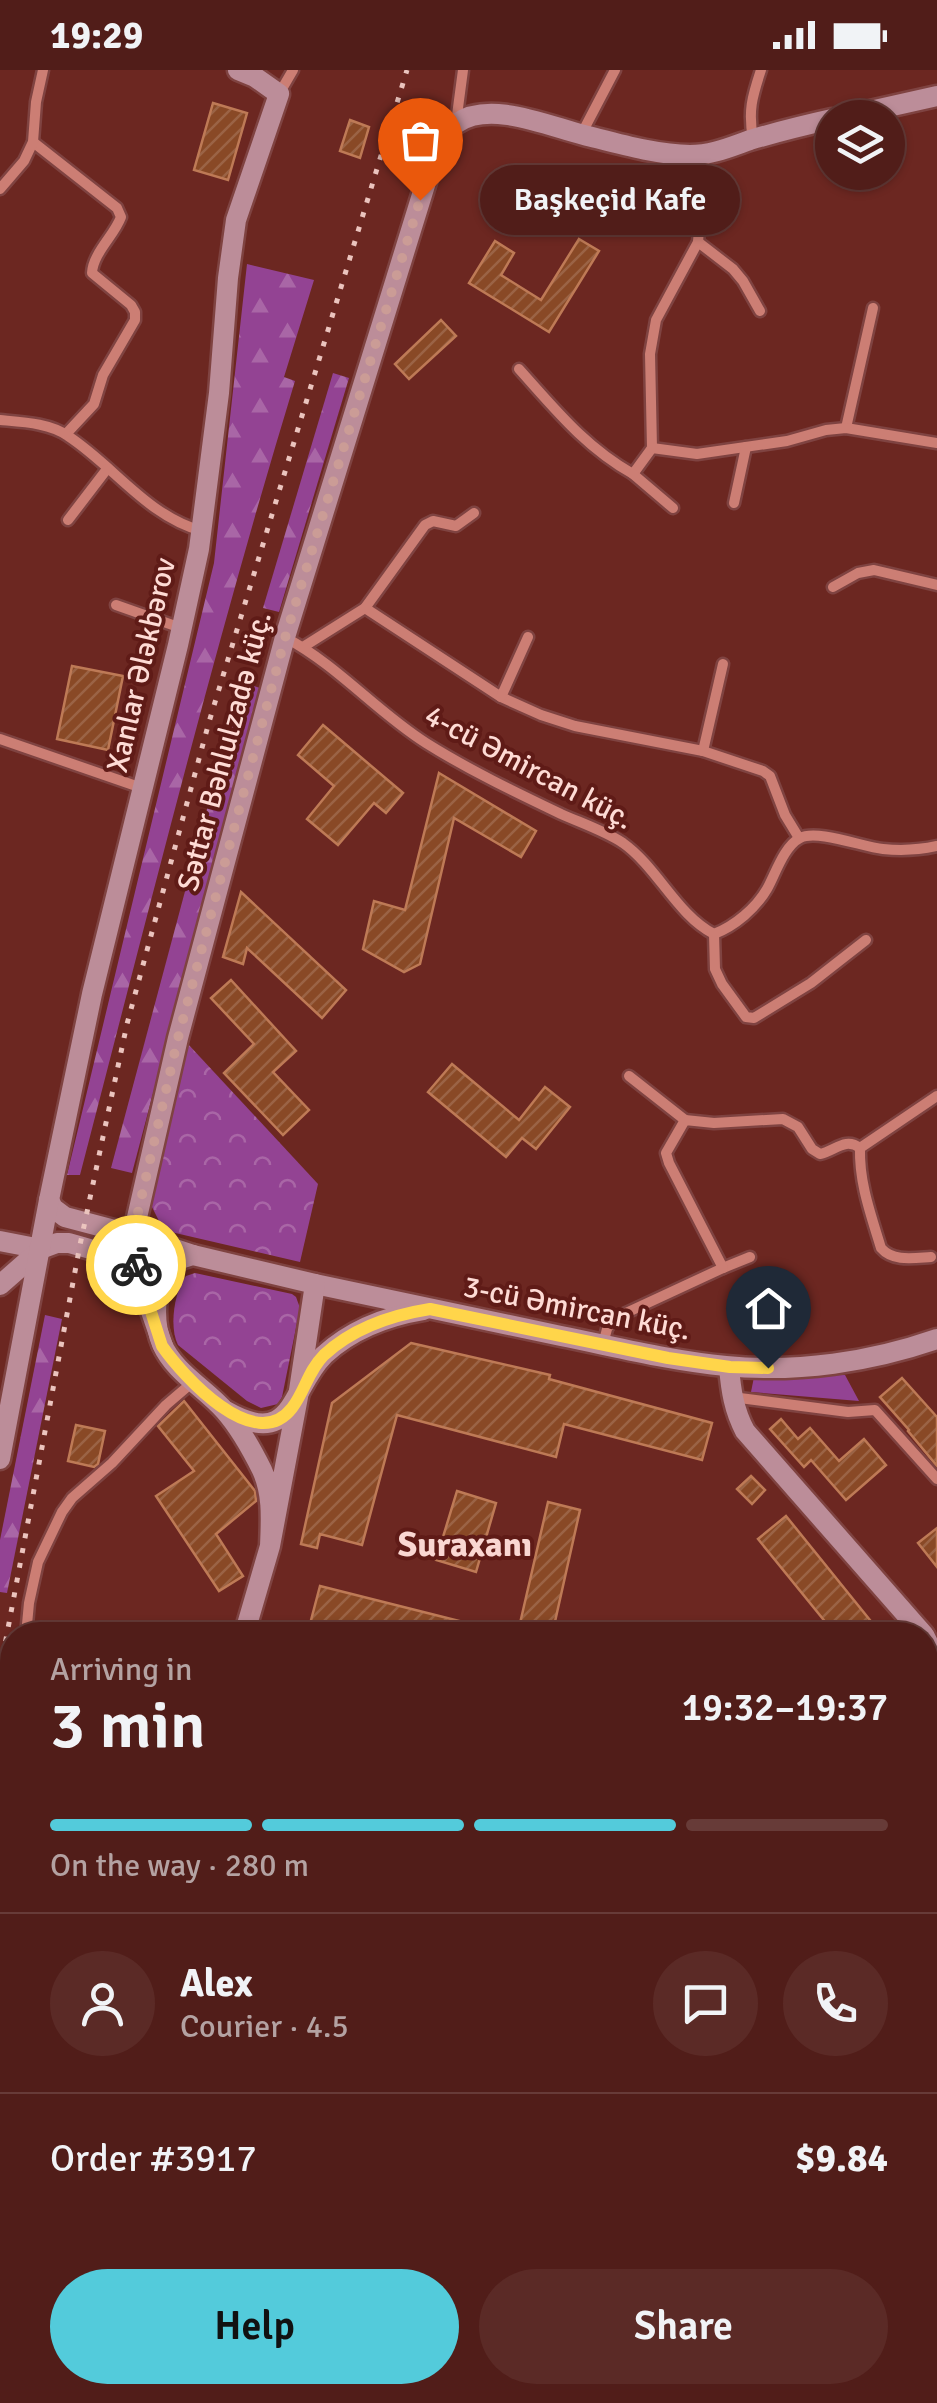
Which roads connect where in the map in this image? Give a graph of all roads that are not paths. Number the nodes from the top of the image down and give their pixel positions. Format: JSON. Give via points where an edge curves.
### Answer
{"nodes":[{"id":1,"x":43,"y":70,"type":"edge"},
{"id":2,"x":238,"y":70,"type":"edge"},
{"id":3,"x":293,"y":70,"type":"edge"},
{"id":4,"x":463,"y":70,"type":"edge"},
{"id":5,"x":615,"y":70,"type":"edge"},
{"id":6,"x":760,"y":70,"type":"edge"},
{"id":7,"x":279,"y":94,"type":"junction"},
{"id":8,"x":937,"y":96,"type":"edge"},
{"id":9,"x":905,"y":103,"type":"edge"},
{"id":10,"x":456,"y":123,"type":"junction"},
{"id":11,"x":815,"y":123,"type":"edge"},
{"id":12,"x":581,"y":134,"type":"junction"},
{"id":13,"x":753,"y":139,"type":"junction"},
{"id":14,"x":32,"y":142,"type":"junction"},
{"id":15,"x":705,"y":155,"type":"junction"},
{"id":16,"x":0,"y":189,"type":"edge"},
{"id":17,"x":698,"y":242,"type":"junction"},
{"id":18,"x":872,"y":308,"type":"dead end"},
{"id":19,"x":760,"y":311,"type":"dead end"},
{"id":20,"x":519,"y":368,"type":"dead end"},
{"id":21,"x":0,"y":420,"type":"edge"},
{"id":22,"x":846,"y":428,"type":"junction"},
{"id":23,"x":66,"y":434,"type":"junction"},
{"id":24,"x":937,"y":443,"type":"edge"},
{"id":25,"x":746,"y":447,"type":"junction"},
{"id":26,"x":652,"y":448,"type":"junction"},
{"id":27,"x":107,"y":469,"type":"junction"},
{"id":28,"x":633,"y":474,"type":"junction"},
{"id":29,"x":734,"y":504,"type":"dead end"},
{"id":30,"x":673,"y":508,"type":"dead end"},
{"id":31,"x":474,"y":513,"type":"dead end"},
{"id":32,"x":68,"y":520,"type":"dead end"},
{"id":33,"x":202,"y":531,"type":"junction"},
{"id":34,"x":937,"y":584,"type":"edge"},
{"id":35,"x":833,"y":587,"type":"dead end"},
{"id":36,"x":116,"y":605,"type":"dead end"},
{"id":37,"x":366,"y":608,"type":"junction"},
{"id":38,"x":182,"y":629,"type":"junction"},
{"id":39,"x":528,"y":637,"type":"dead end"},
{"id":40,"x":294,"y":642,"type":"junction"},
{"id":41,"x":722,"y":664,"type":"dead end"},
{"id":42,"x":501,"y":697,"type":"junction"},
{"id":43,"x":0,"y":739,"type":"edge"},
{"id":44,"x":703,"y":752,"type":"junction"},
{"id":45,"x":142,"y":788,"type":"junction"},
{"id":46,"x":799,"y":838,"type":"junction"},
{"id":47,"x":937,"y":846,"type":"edge"},
{"id":48,"x":714,"y":934,"type":"junction"},
{"id":49,"x":866,"y":940,"type":"dead end"},
{"id":50,"x":629,"y":1076,"type":"dead end"},
{"id":51,"x":937,"y":1096,"type":"edge"},
{"id":52,"x":685,"y":1120,"type":"junction"},
{"id":53,"x":860,"y":1148,"type":"junction"},
{"id":54,"x":49,"y":1200,"type":"junction"},
{"id":55,"x":133,"y":1234,"type":"junction"},
{"id":56,"x":0,"y":1241,"type":"edge"},
{"id":57,"x":40,"y":1249,"type":"junction"},
{"id":58,"x":193,"y":1255,"type":"junction"},
{"id":59,"x":750,"y":1256,"type":"dead end"},
{"id":60,"x":931,"y":1257,"type":"dead end"},
{"id":61,"x":723,"y":1268,"type":"junction"},
{"id":62,"x":315,"y":1284,"type":"junction"},
{"id":63,"x":0,"y":1285,"type":"edge"},
{"id":64,"x":430,"y":1309,"type":"junction"},
{"id":65,"x":937,"y":1339,"type":"edge"},
{"id":66,"x":603,"y":1344,"type":"junction"},
{"id":67,"x":162,"y":1346,"type":"junction"},
{"id":68,"x":730,"y":1367,"type":"junction"},
{"id":69,"x":194,"y":1381,"type":"junction"},
{"id":70,"x":298,"y":1397,"type":"junction"},
{"id":71,"x":732,"y":1397,"type":"junction"},
{"id":72,"x":224,"y":1410,"type":"junction"},
{"id":73,"x":0,"y":1459,"type":"edge"},
{"id":74,"x":937,"y":1479,"type":"edge"},
{"id":75,"x":270,"y":1546,"type":"junction"},
{"id":76,"x":27,"y":1622,"type":"edge"},
{"id":77,"x":248,"y":1622,"type":"edge"},
{"id":78,"x":912,"y":1622,"type":"edge"}],
"edges":[{"from":1,"to":14,"type":"street"},
{"from":2,"to":7,"type":"main road"},
{"from":3,"to":7,"type":"street"},
{"from":4,"to":10,"type":"street"},
{"from":5,"to":12,"type":"street"},
{"from":6,"to":13,"type":"street","via":[[750,104]]},
{"from":7,"to":33,"type":"main road","name":"Xanlar Ələkbərov","via":[[236,220]]},
{"from":8,"to":9,"type":"main road"},
{"from":10,"to":12,"type":"main road","via":[[492,114]]},
{"from":10,"to":40,"type":"main road","name":"Səttar Bəhlulzadə küç.","via":[[430,169]]},
{"from":11,"to":13,"type":"main road"},
{"from":12,"to":15,"type":"main road"},
{"from":13,"to":15,"type":"main road"},
{"from":14,"to":16,"type":"street"},
{"from":14,"to":23,"type":"street","via":[[116,208],[117,230],[92,272],[136,312],[94,404]]},
{"from":15,"to":17,"type":"street"},
{"from":17,"to":19,"type":"street","via":[[733,269]]},
{"from":17,"to":26,"type":"street","via":[[656,320]]},
{"from":18,"to":22,"type":"street"},
{"from":20,"to":28,"type":"street","via":[[578,435]]},
{"from":21,"to":23,"type":"street"},
{"from":22,"to":24,"type":"street"},
{"from":22,"to":25,"type":"street"},
{"from":23,"to":27,"type":"street"},
{"from":25,"to":26,"type":"street","via":[[697,454]]},
{"from":25,"to":29,"type":"street"},
{"from":26,"to":28,"type":"street"},
{"from":27,"to":32,"type":"street"},
{"from":27,"to":33,"type":"street","via":[[180,525]]},
{"from":28,"to":30,"type":"street"},
{"from":31,"to":37,"type":"street","via":[[456,526],[425,525]]},
{"from":33,"to":38,"type":"main road","name":"Xanlar Ələkbərov"},
{"from":34,"to":35,"type":"street","via":[[874,570]]},
{"from":36,"to":38,"type":"street"},
{"from":37,"to":40,"type":"street"},
{"from":37,"to":42,"type":"street"},
{"from":38,"to":45,"type":"main road","name":"Xanlar Ələkbərov"},
{"from":39,"to":42,"type":"street"},
{"from":40,"to":48,"type":"street","name":"4-cü Əmircan küç.","via":[[425,742],[488,780],[620,841]]},
{"from":40,"to":55,"type":"main road","name":"Səttar Bəhlulzadə küç.","via":[[178,1038]]},
{"from":41,"to":44,"type":"street"},
{"from":42,"to":44,"type":"street","via":[[575,726]]},
{"from":43,"to":45,"type":"street"},
{"from":44,"to":46,"type":"street","via":[[770,776]]},
{"from":45,"to":54,"type":"main road","name":"Xanlar Ələkbərov"},
{"from":46,"to":47,"type":"street","via":[[915,851]]},
{"from":46,"to":48,"type":"street","via":[[756,904]]},
{"from":48,"to":49,"type":"street","via":[[714,969],[754,1018]]},
{"from":50,"to":52,"type":"street"},
{"from":51,"to":53,"type":"street"},
{"from":52,"to":53,"type":"street","via":[[783,1119],[820,1154],[844,1144]]},
{"from":52,"to":61,"type":"street","via":[[666,1153]]},
{"from":53,"to":60,"type":"street","via":[[880,1248],[900,1258]]},
{"from":54,"to":55,"type":"main road","via":[[65,1217]]},
{"from":54,"to":57,"type":"main road","name":"Xanlar Ələkbərov"},
{"from":55,"to":58,"type":"main road"},
{"from":55,"to":67,"type":"main road","via":[[137,1271]]},
{"from":56,"to":57,"type":"main road"},
{"from":57,"to":63,"type":"main road"},
{"from":57,"to":67,"type":"main road","via":[[69,1243],[114,1258],[133,1282]]},
{"from":57,"to":73,"type":"main road"},
{"from":58,"to":62,"type":"main road"},
{"from":58,"to":67,"type":"main road","via":[[174,1262],[163,1277],[157,1309]]},
{"from":59,"to":61,"type":"street"},
{"from":61,"to":66,"type":"street","via":[[613,1319]]},
{"from":62,"to":64,"type":"main road"},
{"from":62,"to":70,"type":"main road"},
{"from":64,"to":66,"type":"main road","name":"3-cü Əmircan küç."},
{"from":64,"to":70,"type":"main road","name":"3-cü Əmircan küç.","via":[[376,1323],[334,1347],[314,1366]]},
{"from":65,"to":68,"type":"main road","name":"3-cü Əmircan küç.","via":[[856,1361]]},
{"from":66,"to":68,"type":"main road","name":"3-cü Əmircan küç."},
{"from":67,"to":69,"type":"main road"},
{"from":68,"to":71,"type":"main road"},
{"from":69,"to":72,"type":"main road"},
{"from":69,"to":76,"type":"street","via":[[62,1512],[38,1562]]},
{"from":70,"to":72,"type":"main road","via":[[271,1421],[243,1420]]},
{"from":70,"to":75,"type":"main road"},
{"from":71,"to":74,"type":"street","via":[[876,1410]]},
{"from":71,"to":78,"type":"main road","via":[[754,1443]]},
{"from":72,"to":75,"type":"main road","via":[[262,1472]]},
{"from":75,"to":77,"type":"main road"}]}
